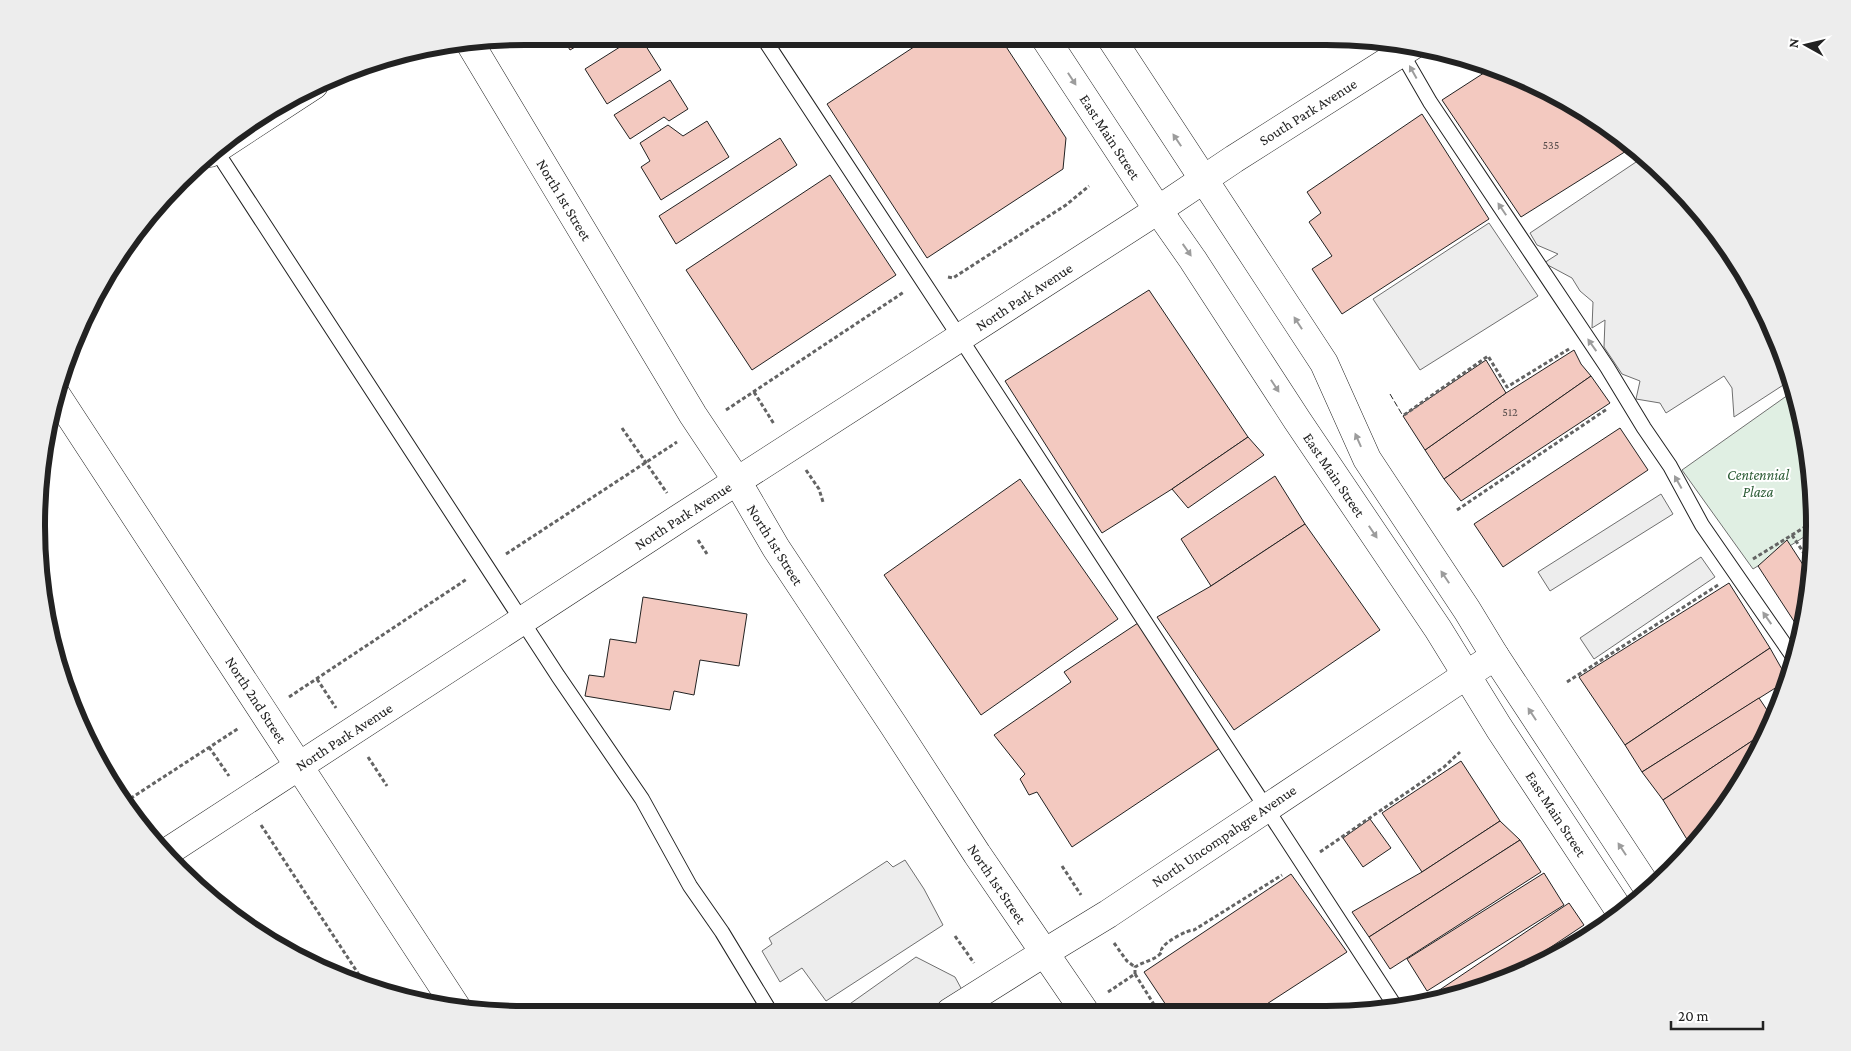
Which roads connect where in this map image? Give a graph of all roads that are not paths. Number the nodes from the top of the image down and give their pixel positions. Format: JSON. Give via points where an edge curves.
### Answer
{"nodes":[{"id":1,"x":768,"y":45,"type":"edge"},
{"id":2,"x":1050,"y":45,"type":"edge"},
{"id":3,"x":1116,"y":45,"type":"edge"},
{"id":4,"x":473,"y":48,"type":"edge"},
{"id":5,"x":1399,"y":51,"type":"edge"},
{"id":6,"x":1405,"y":52,"type":"edge"},
{"id":7,"x":217,"y":157,"type":"edge"},
{"id":8,"x":1205,"y":180,"type":"junction"},
{"id":9,"x":1158,"y":210,"type":"junction"},
{"id":10,"x":961,"y":338,"type":"junction"},
{"id":11,"x":61,"y":402,"type":"edge"},
{"id":12,"x":737,"y":481,"type":"junction"},
{"id":13,"x":522,"y":621,"type":"junction"},
{"id":14,"x":1790,"y":651,"type":"edge"},
{"id":15,"x":1495,"y":656,"type":"junction"},
{"id":16,"x":1466,"y":675,"type":"junction"},
{"id":17,"x":299,"y":766,"type":"junction"},
{"id":18,"x":1265,"y":808,"type":"junction"},
{"id":19,"x":171,"y":849,"type":"edge"},
{"id":20,"x":1645,"y":884,"type":"edge"},
{"id":21,"x":1617,"y":907,"type":"edge"},
{"id":22,"x":1044,"y":953,"type":"junction"},
{"id":23,"x":452,"y":1000,"type":"edge"},
{"id":24,"x":1392,"y":1001,"type":"edge"},
{"id":25,"x":767,"y":1006,"type":"edge"},
{"id":26,"x":960,"y":1006,"type":"edge"},
{"id":27,"x":1081,"y":1006,"type":"edge"}],
"edges":[{"from":1,"to":10,"type":"lane"},
{"from":2,"to":9,"type":"street","name":"East Main Street","one_way":true},
{"from":8,"to":3,"type":"street","one_way":true},
{"from":4,"to":12,"type":"street","name":"North 1st Street","via":[[701,427]]},
{"from":5,"to":8,"type":"street","name":"South Park Avenue"},
{"from":14,"to":6,"type":"lane","one_way":true,"via":[[1702,525],[1670,466],[1625,396],[1430,102]]},
{"from":7,"to":13,"type":"lane"},
{"from":8,"to":9,"type":"street","name":"North Park Avenue"},
{"from":15,"to":8,"type":"street","one_way":true,"via":[[1367,459],[1324,364]]},
{"from":9,"to":10,"type":"street","name":"North Park Avenue"},
{"from":9,"to":16,"type":"street","name":"East Main Street","one_way":true},
{"from":10,"to":12,"type":"street","name":"North Park Avenue"},
{"from":10,"to":18,"type":"lane"},
{"from":11,"to":17,"type":"street","name":"North 2nd Street"},
{"from":12,"to":13,"type":"street","name":"North Park Avenue"},
{"from":12,"to":22,"type":"street","name":"North 1st Street","via":[[776,548]]},
{"from":13,"to":17,"type":"street","name":"North Park Avenue"},
{"from":13,"to":25,"type":"lane","via":[[642,799],[690,886]]},
{"from":15,"to":16,"type":"street","name":"North Uncompahgre Avenue"},
{"from":20,"to":15,"type":"street","one_way":true},
{"from":16,"to":18,"type":"street","name":"North Uncompahgre Avenue"},
{"from":16,"to":21,"type":"street","name":"East Main Street"},
{"from":17,"to":19,"type":"street","name":"North Park Avenue"},
{"from":17,"to":23,"type":"street","name":"North 2nd Street"},
{"from":18,"to":22,"type":"street","name":"North Uncompahgre Avenue","via":[[1108,914]]},
{"from":18,"to":24,"type":"lane"},
{"from":22,"to":26,"type":"street","name":"North Uncompahgre Avenue"},
{"from":22,"to":27,"type":"street","name":"North 1st Street"}]}
